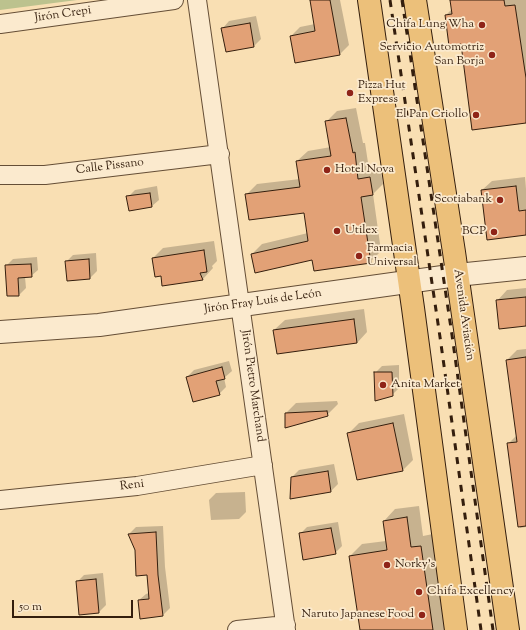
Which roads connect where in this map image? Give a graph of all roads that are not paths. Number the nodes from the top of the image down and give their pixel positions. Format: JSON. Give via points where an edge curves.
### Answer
{"nodes":[{"id":1,"x":174,"y":0,"type":"edge"},
{"id":2,"x":197,"y":0,"type":"edge"},
{"id":3,"x":369,"y":0,"type":"edge"},
{"id":4,"x":415,"y":0,"type":"edge"},
{"id":5,"x":0,"y":24,"type":"edge"},
{"id":6,"x":220,"y":154,"type":"junction"},
{"id":7,"x":0,"y":175,"type":"edge"},
{"id":8,"x":526,"y":268,"type":"edge"},
{"id":9,"x":457,"y":275,"type":"junction"},
{"id":10,"x":410,"y":282,"type":"junction"},
{"id":11,"x":241,"y":305,"type":"junction"},
{"id":12,"x":0,"y":332,"type":"edge"},
{"id":13,"x":263,"y":465,"type":"junction"},
{"id":14,"x":0,"y":500,"type":"edge"},
{"id":15,"x":286,"y":628,"type":"edge"},
{"id":16,"x":236,"y":630,"type":"edge"},
{"id":17,"x":456,"y":630,"type":"edge"},
{"id":18,"x":508,"y":630,"type":"edge"}],
"edges":[{"from":1,"to":5,"type":"street","name":"Jirón Crepi"},
{"from":2,"to":6,"type":"street","name":"Jirón Pietro Marchand"},
{"from":3,"to":10,"type":"main road"},
{"from":4,"to":9,"type":"main road","name":"Avenida Aviación"},
{"from":6,"to":7,"type":"street","name":"Calle Pissano","via":[[45,175]]},
{"from":6,"to":11,"type":"street","name":"Jirón Pietro Marchand"},
{"from":8,"to":9,"type":"street","name":"Jirón Fray Luís de León"},
{"from":9,"to":10,"type":"street","name":"Jirón Fray Luís de León"},
{"from":9,"to":18,"type":"main road","name":"Avenida Aviación"},
{"from":10,"to":11,"type":"street","name":"Jirón Fray Luís de León"},
{"from":10,"to":17,"type":"main road"},
{"from":11,"to":12,"type":"street","name":"Jirón Fray Luís de León","via":[[99,325]]},
{"from":11,"to":13,"type":"street","name":"Jirón Pietro Marchand"},
{"from":13,"to":14,"type":"street","name":"Reni","via":[[137,486]]},
{"from":13,"to":15,"type":"street","name":"Jirón Pietro Marchand"},
{"from":15,"to":16,"type":"street"}]}
